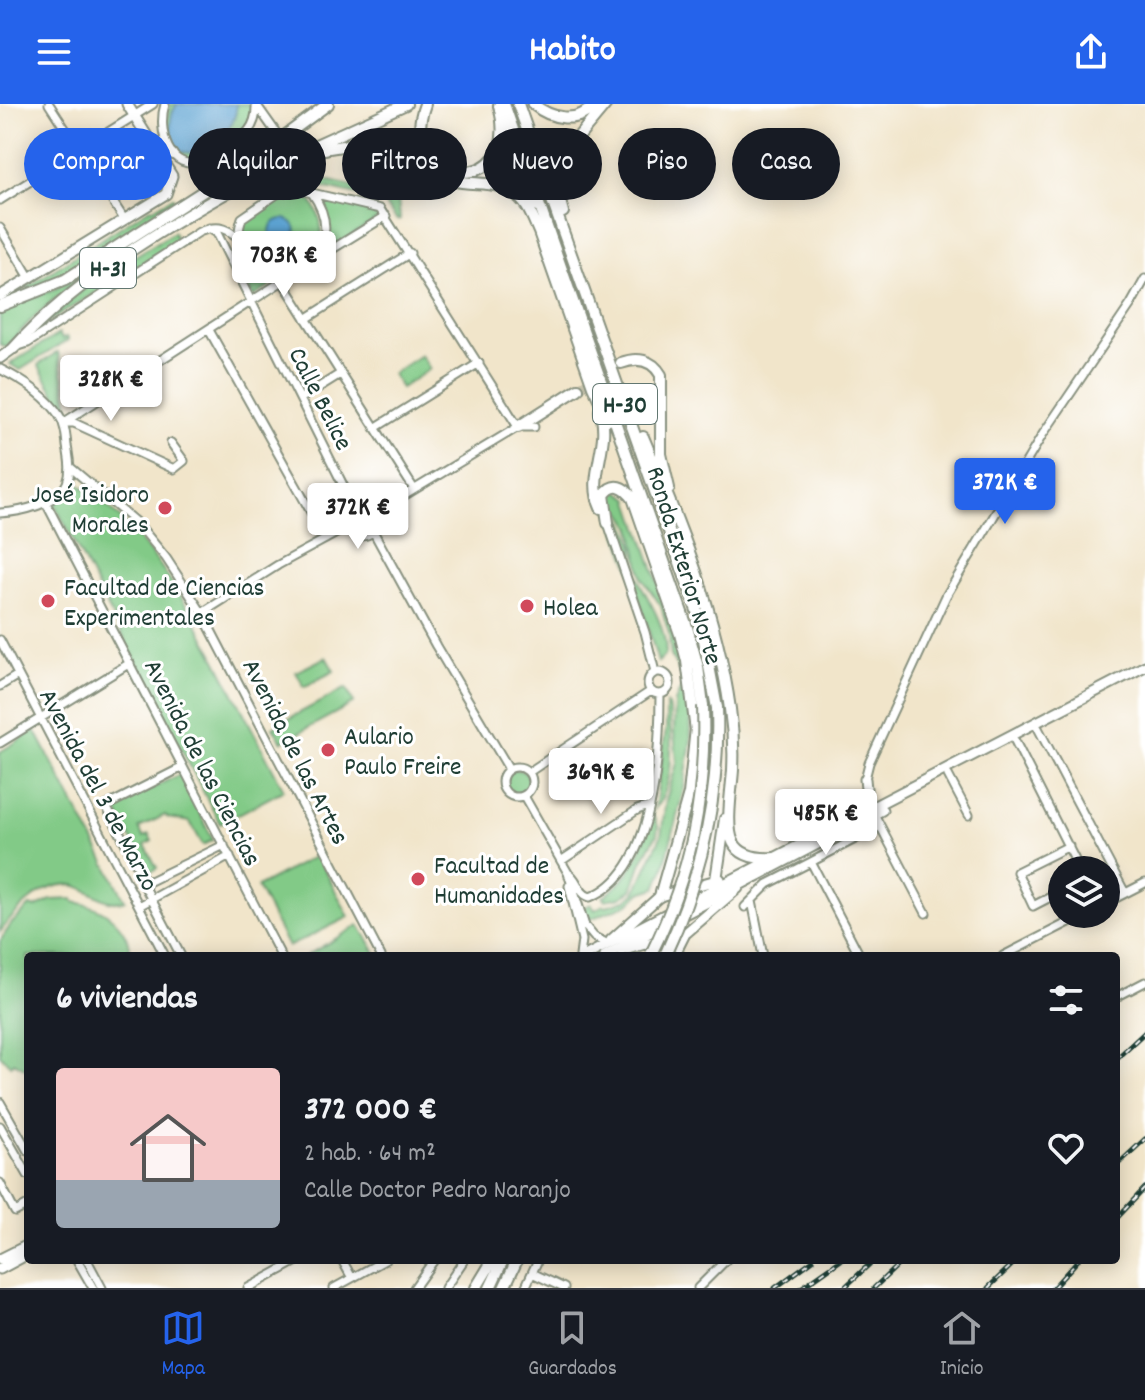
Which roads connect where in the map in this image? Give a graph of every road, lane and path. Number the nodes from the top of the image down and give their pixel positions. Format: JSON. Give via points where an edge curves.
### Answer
{"nodes":[{"id":1,"x":49,"y":104,"type":"edge"},
{"id":2,"x":127,"y":104,"type":"edge"},
{"id":3,"x":153,"y":104,"type":"edge"},
{"id":4,"x":165,"y":104,"type":"edge"},
{"id":5,"x":256,"y":104,"type":"edge"},
{"id":6,"x":317,"y":104,"type":"edge"},
{"id":7,"x":328,"y":104,"type":"edge"},
{"id":8,"x":406,"y":104,"type":"edge"},
{"id":9,"x":425,"y":104,"type":"edge"},
{"id":10,"x":518,"y":104,"type":"edge"},
{"id":11,"x":533,"y":104,"type":"edge"},
{"id":12,"x":595,"y":104,"type":"edge"},
{"id":13,"x":606,"y":104,"type":"edge"},
{"id":14,"x":501,"y":108,"type":"edge"},
{"id":15,"x":134,"y":116,"type":"junction"},
{"id":16,"x":297,"y":124,"type":"junction"},
{"id":17,"x":64,"y":128,"type":"edge"},
{"id":18,"x":115,"y":128,"type":"edge"},
{"id":19,"x":142,"y":128,"type":"edge"},
{"id":20,"x":162,"y":128,"type":"edge"},
{"id":21,"x":251,"y":128,"type":"edge"},
{"id":22,"x":276,"y":128,"type":"tunnel mouth"},
{"id":23,"x":289,"y":128,"type":"edge"},
{"id":24,"x":326,"y":142,"type":"edge"},
{"id":25,"x":326,"y":147,"type":"edge"},
{"id":26,"x":172,"y":154,"type":"edge"},
{"id":27,"x":188,"y":162,"type":"edge"},
{"id":28,"x":24,"y":185,"type":"edge"},
{"id":29,"x":326,"y":195,"type":"edge"},
{"id":30,"x":0,"y":200,"type":"edge"},
{"id":31,"x":111,"y":200,"type":"edge"},
{"id":32,"x":156,"y":200,"type":"edge"},
{"id":33,"x":190,"y":200,"type":"edge"},
{"id":34,"x":215,"y":200,"type":"edge"},
{"id":35,"x":267,"y":200,"type":"edge"},
{"id":36,"x":315,"y":200,"type":"edge"},
{"id":37,"x":386,"y":216,"type":"junction"},
{"id":38,"x":124,"y":219,"type":"junction"},
{"id":39,"x":0,"y":228,"type":"edge"},
{"id":40,"x":209,"y":228,"type":"junction"},
{"id":41,"x":539,"y":232,"type":"junction"},
{"id":42,"x":238,"y":241,"type":"junction"},
{"id":43,"x":410,"y":253,"type":"junction"},
{"id":44,"x":229,"y":257,"type":"junction"},
{"id":45,"x":312,"y":261,"type":"junction"},
{"id":46,"x":298,"y":271,"type":"junction"},
{"id":47,"x":30,"y":278,"type":"junction"},
{"id":48,"x":1145,"y":279,"type":"edge"},
{"id":49,"x":283,"y":282,"type":"junction"},
{"id":50,"x":581,"y":283,"type":"junction"},
{"id":51,"x":0,"y":296,"type":"edge"},
{"id":52,"x":251,"y":302,"type":"junction"},
{"id":53,"x":0,"y":306,"type":"edge"},
{"id":54,"x":306,"y":319,"type":"junction"},
{"id":55,"x":209,"y":330,"type":"junction"},
{"id":56,"x":14,"y":348,"type":"junction"},
{"id":57,"x":607,"y":355,"type":"junction"},
{"id":58,"x":0,"y":358,"type":"edge"},
{"id":59,"x":479,"y":363,"type":"junction"},
{"id":60,"x":621,"y":363,"type":"tunnel mouth"},
{"id":61,"x":0,"y":369,"type":"edge"},
{"id":62,"x":340,"y":374,"type":"junction"},
{"id":63,"x":593,"y":386,"type":"junction"},
{"id":64,"x":578,"y":389,"type":"tunnel mouth"},
{"id":65,"x":300,"y":399,"type":"junction"},
{"id":66,"x":63,"y":423,"type":"junction"},
{"id":67,"x":518,"y":427,"type":"junction"},
{"id":68,"x":534,"y":427,"type":"dead end"},
{"id":69,"x":375,"y":428,"type":"junction"},
{"id":70,"x":171,"y":443,"type":"dead end"},
{"id":71,"x":70,"y":467,"type":"junction"},
{"id":72,"x":414,"y":489,"type":"junction"},
{"id":73,"x":640,"y":489,"type":"junction"},
{"id":74,"x":45,"y":501,"type":"junction"},
{"id":75,"x":352,"y":503,"type":"junction"},
{"id":76,"x":377,"y":512,"type":"junction"},
{"id":77,"x":0,"y":513,"type":"edge"},
{"id":78,"x":677,"y":521,"type":"junction"},
{"id":79,"x":608,"y":523,"type":"junction"},
{"id":80,"x":346,"y":528,"type":"junction"},
{"id":81,"x":373,"y":531,"type":"junction"},
{"id":82,"x":326,"y":539,"type":"junction"},
{"id":83,"x":202,"y":613,"type":"junction"},
{"id":84,"x":687,"y":627,"type":"junction"},
{"id":85,"x":0,"y":640,"type":"edge"},
{"id":86,"x":130,"y":663,"type":"junction"},
{"id":87,"x":1145,"y":666,"type":"edge"},
{"id":88,"x":655,"y":672,"type":"junction"},
{"id":89,"x":1145,"y":673,"type":"edge"},
{"id":90,"x":18,"y":675,"type":"junction"},
{"id":91,"x":1131,"y":680,"type":"junction"},
{"id":92,"x":0,"y":686,"type":"edge"},
{"id":93,"x":1105,"y":687,"type":"junction"},
{"id":94,"x":651,"y":691,"type":"junction"},
{"id":95,"x":660,"y":694,"type":"junction"},
{"id":96,"x":1087,"y":703,"type":"junction"},
{"id":97,"x":41,"y":717,"type":"junction"},
{"id":98,"x":1030,"y":728,"type":"junction"},
{"id":99,"x":696,"y":731,"type":"junction"},
{"id":100,"x":1015,"y":741,"type":"junction"},
{"id":101,"x":0,"y":743,"type":"edge"},
{"id":102,"x":996,"y":744,"type":"junction"},
{"id":103,"x":968,"y":758,"type":"junction"},
{"id":104,"x":183,"y":767,"type":"junction"},
{"id":105,"x":509,"y":769,"type":"junction"},
{"id":106,"x":529,"y":772,"type":"junction"},
{"id":107,"x":948,"y":775,"type":"junction"},
{"id":108,"x":865,"y":779,"type":"junction"},
{"id":109,"x":920,"y":783,"type":"junction"},
{"id":110,"x":732,"y":786,"type":"junction"},
{"id":111,"x":524,"y":796,"type":"junction"},
{"id":112,"x":867,"y":798,"type":"junction"},
{"id":113,"x":881,"y":804,"type":"junction"},
{"id":114,"x":649,"y":806,"type":"junction"},
{"id":115,"x":870,"y":813,"type":"junction"},
{"id":116,"x":969,"y":815,"type":"dead end"},
{"id":117,"x":853,"y":818,"type":"junction"},
{"id":118,"x":880,"y":826,"type":"junction"},
{"id":119,"x":224,"y":845,"type":"junction"},
{"id":120,"x":1069,"y":846,"type":"junction"},
{"id":121,"x":797,"y":850,"type":"junction"},
{"id":122,"x":230,"y":856,"type":"junction"},
{"id":123,"x":1048,"y":856,"type":"edge"},
{"id":124,"x":1049,"y":856,"type":"edge"},
{"id":125,"x":1074,"y":856,"type":"edge"},
{"id":126,"x":775,"y":858,"type":"junction"},
{"id":127,"x":811,"y":862,"type":"junction"},
{"id":128,"x":564,"y":867,"type":"junction"},
{"id":129,"x":740,"y":880,"type":"junction"},
{"id":130,"x":146,"y":883,"type":"junction"},
{"id":131,"x":1145,"y":883,"type":"edge"},
{"id":132,"x":715,"y":889,"type":"junction"},
{"id":133,"x":1125,"y":893,"type":"junction"},
{"id":134,"x":660,"y":896,"type":"junction"},
{"id":135,"x":1120,"y":896,"type":"edge"},
{"id":136,"x":1048,"y":898,"type":"edge"},
{"id":137,"x":151,"y":899,"type":"junction"},
{"id":138,"x":752,"y":901,"type":"junction"},
{"id":139,"x":139,"y":906,"type":"junction"},
{"id":140,"x":745,"y":907,"type":"dead end"},
{"id":141,"x":712,"y":911,"type":"junction"},
{"id":142,"x":926,"y":913,"type":"dead end"},
{"id":143,"x":639,"y":915,"type":"junction"},
{"id":144,"x":1058,"y":928,"type":"edge"},
{"id":145,"x":687,"y":932,"type":"junction"},
{"id":146,"x":637,"y":942,"type":"edge"},
{"id":147,"x":609,"y":949,"type":"edge"},
{"id":148,"x":651,"y":951,"type":"edge"},
{"id":149,"x":163,"y":952,"type":"edge"},
{"id":150,"x":179,"y":952,"type":"edge"},
{"id":151,"x":279,"y":952,"type":"edge"},
{"id":152,"x":379,"y":952,"type":"edge"},
{"id":153,"x":582,"y":952,"type":"edge"},
{"id":154,"x":670,"y":952,"type":"edge"},
{"id":155,"x":671,"y":952,"type":"edge"},
{"id":156,"x":762,"y":952,"type":"edge"},
{"id":157,"x":858,"y":952,"type":"edge"},
{"id":158,"x":1011,"y":952,"type":"edge"},
{"id":159,"x":1145,"y":982,"type":"edge"},
{"id":160,"x":1120,"y":995,"type":"edge"},
{"id":161,"x":0,"y":1102,"type":"edge"},
{"id":162,"x":0,"y":1126,"type":"edge"},
{"id":163,"x":24,"y":1144,"type":"edge"},
{"id":164,"x":24,"y":1168,"type":"edge"},
{"id":165,"x":0,"y":1183,"type":"edge"},
{"id":166,"x":24,"y":1207,"type":"edge"},
{"id":167,"x":24,"y":1247,"type":"edge"},
{"id":168,"x":24,"y":1256,"type":"edge"},
{"id":169,"x":0,"y":1259,"type":"edge"},
{"id":170,"x":79,"y":1264,"type":"edge"},
{"id":171,"x":89,"y":1264,"type":"edge"},
{"id":172,"x":284,"y":1264,"type":"edge"},
{"id":173,"x":344,"y":1264,"type":"edge"},
{"id":174,"x":378,"y":1264,"type":"edge"},
{"id":175,"x":431,"y":1264,"type":"edge"},
{"id":176,"x":461,"y":1264,"type":"edge"},
{"id":177,"x":489,"y":1264,"type":"edge"},
{"id":178,"x":501,"y":1264,"type":"edge"},
{"id":179,"x":517,"y":1264,"type":"edge"},
{"id":180,"x":536,"y":1264,"type":"edge"},
{"id":181,"x":722,"y":1264,"type":"edge"},
{"id":182,"x":0,"y":1269,"type":"edge"},
{"id":183,"x":532,"y":1273,"type":"junction"},
{"id":184,"x":352,"y":1278,"type":"junction"},
{"id":185,"x":93,"y":1288,"type":"edge"},
{"id":186,"x":102,"y":1288,"type":"edge"},
{"id":187,"x":248,"y":1288,"type":"edge"},
{"id":188,"x":334,"y":1288,"type":"edge"},
{"id":189,"x":414,"y":1288,"type":"edge"},
{"id":190,"x":445,"y":1288,"type":"edge"},
{"id":191,"x":476,"y":1288,"type":"edge"},
{"id":192,"x":490,"y":1288,"type":"edge"},
{"id":193,"x":504,"y":1288,"type":"edge"},
{"id":194,"x":525,"y":1288,"type":"edge"},
{"id":195,"x":564,"y":1288,"type":"edge"},
{"id":196,"x":698,"y":1288,"type":"edge"}],
"edges":[{"from":1,"to":17,"type":"street"},
{"from":2,"to":15,"type":"main road"},
{"from":3,"to":15,"type":"street"},
{"from":4,"to":20,"type":"street"},
{"from":5,"to":21,"type":"street"},
{"from":5,"to":22,"type":"street"},
{"from":6,"to":16,"type":"highway"},
{"from":7,"to":16,"type":"highway"},
{"from":8,"to":24,"type":"highway"},
{"from":9,"to":14,"type":"highway","via":[[418,131],[421,145],[440,167],[469,173],[493,161],[502,140]]},
{"from":10,"to":50,"type":"highway","name":"Ronda Exterior Norte","number":"H-30"},
{"from":11,"to":12,"type":"highway","via":[[545,114],[574,118]]},
{"from":13,"to":50,"type":"highway","via":[[573,140],[559,182]]},
{"from":14,"to":41,"type":"highway"},
{"from":14,"to":73,"type":"highway","name":"Ronda Exterior Norte","number":"H-30"},
{"from":15,"to":18,"type":"street"},
{"from":15,"to":19,"type":"main road"},
{"from":16,"to":23,"type":"highway"},
{"from":25,"to":41,"type":"highway","via":[[380,148],[455,181],[508,189],[529,210]]},
{"from":26,"to":27,"type":"street"},
{"from":28,"to":30,"type":"street"},
{"from":29,"to":37,"type":"street","via":[[364,203]]},
{"from":31,"to":38,"type":"street"},
{"from":32,"to":38,"type":"main road"},
{"from":33,"to":53,"type":"highway","number":"H-31","bridge":true,"via":[[65,280]]},
{"from":34,"to":56,"type":"highway","number":"H-31","bridge":true,"via":[[73,291]]},
{"from":35,"to":42,"type":"street","via":[[242,218]]},
{"from":36,"to":45,"type":"street","via":[[325,225]]},
{"from":37,"to":43,"type":"street"},
{"from":37,"to":45,"type":"street"},
{"from":38,"to":47,"type":"main road"},
{"from":39,"to":47,"type":"street"},
{"from":40,"to":42,"type":"street","via":[[224,228]]},
{"from":40,"to":44,"type":"street","name":"Calle Belice"},
{"from":40,"to":56,"type":"street"},
{"from":41,"to":63,"type":"highway"},
{"from":42,"to":44,"type":"street"},
{"from":42,"to":46,"type":"street","via":[[250,261],[264,270]]},
{"from":43,"to":54,"type":"street"},
{"from":43,"to":59,"type":"street"},
{"from":44,"to":52,"type":"street","name":"Calle Belice"},
{"from":45,"to":46,"type":"street"},
{"from":46,"to":49,"type":"street"},
{"from":47,"to":51,"type":"main road"},
{"from":48,"to":108,"type":"street","via":[[946,596]]},
{"from":49,"to":52,"type":"street"},
{"from":49,"to":54,"type":"street"},
{"from":50,"to":57,"type":"highway","name":"Ronda Exterior Norte","number":"H-30"},
{"from":52,"to":55,"type":"street"},
{"from":52,"to":65,"type":"street","name":"Calle Belice"},
{"from":54,"to":62,"type":"street"},
{"from":55,"to":66,"type":"street"},
{"from":55,"to":82,"type":"street"},
{"from":56,"to":58,"type":"main road"},
{"from":57,"to":78,"type":"highway"},
{"from":57,"to":154,"type":"highway","name":"Ronda Exterior Norte","number":"H-30","bridge":true,"via":[[700,619],[717,708],[717,773],[705,850]]},
{"from":59,"to":67,"type":"street"},
{"from":59,"to":69,"type":"street"},
{"from":60,"to":78,"type":"highway","via":[[649,362],[661,375],[661,454]]},
{"from":61,"to":66,"type":"street","via":[[26,383]]},
{"from":62,"to":65,"type":"street"},
{"from":62,"to":69,"type":"street"},
{"from":63,"to":73,"type":"highway"},
{"from":63,"to":79,"type":"highway","via":[[604,434],[595,484]]},
{"from":64,"to":67,"type":"highway"},
{"from":65,"to":75,"type":"street","name":"Calle Belice"},
{"from":66,"to":70,"type":"street","via":[[74,423],[174,469],[184,461]]},
{"from":66,"to":71,"type":"street"},
{"from":67,"to":68,"type":"street"},
{"from":67,"to":72,"type":"street"},
{"from":69,"to":72,"type":"street"},
{"from":71,"to":74,"type":"street","via":[[65,487]]},
{"from":71,"to":83,"type":"street","name":"Avenida de las Artes","via":[[139,525]]},
{"from":72,"to":76,"type":"street"},
{"from":73,"to":84,"type":"highway","name":"Ronda Exterior Norte","number":"H-30"},
{"from":74,"to":77,"type":"street"},
{"from":74,"to":86,"type":"street","name":"Avenida de las Ciencias"},
{"from":75,"to":76,"type":"street","via":[[368,502]]},
{"from":75,"to":80,"type":"street","via":[[344,514]]},
{"from":76,"to":81,"type":"street"},
{"from":78,"to":110,"type":"highway","via":[[714,627],[724,673],[732,728]]},
{"from":79,"to":88,"type":"street"},
{"from":79,"to":99,"type":"highway","via":[[604,495],[619,486],[633,498],[680,634]]},
{"from":80,"to":81,"type":"street","via":[[359,536]]},
{"from":80,"to":82,"type":"street"},
{"from":81,"to":105,"type":"street"},
{"from":82,"to":83,"type":"street"},
{"from":83,"to":152,"type":"street","name":"Avenida de las Artes"},
{"from":84,"to":99,"type":"highway"},
{"from":84,"to":148,"type":"highway","name":"Ronda Exterior Norte","number":"H-30","bridge":true,"via":[[703,706],[704,775],[692,850]]},
{"from":85,"to":90,"type":"street","name":"Avenida del 3 de Marzo"},
{"from":86,"to":97,"type":"street"},
{"from":86,"to":104,"type":"street","name":"Avenida de las Ciencias"},
{"from":87,"to":93,"type":"main road"},
{"from":88,"to":94,"type":"street","via":[[648,681]]},
{"from":88,"to":95,"type":"street","via":[[670,679],[669,689]]},
{"from":89,"to":91,"type":"main road"},
{"from":90,"to":92,"type":"street"},
{"from":90,"to":97,"type":"street","name":"Avenida del 3 de Marzo"},
{"from":91,"to":93,"type":"main road"},
{"from":91,"to":96,"type":"main road"},
{"from":93,"to":96,"type":"main road"},
{"from":93,"to":98,"type":"main road"},
{"from":94,"to":95,"type":"street"},
{"from":94,"to":106,"type":"street"},
{"from":95,"to":114,"type":"street"},
{"from":96,"to":98,"type":"main road"},
{"from":97,"to":101,"type":"street"},
{"from":97,"to":139,"type":"street","name":"Avenida del 3 de Marzo"},
{"from":98,"to":100,"type":"main road"},
{"from":98,"to":102,"type":"main road"},
{"from":98,"to":133,"type":"street"},
{"from":99,"to":134,"type":"highway","via":[[689,794]]},
{"from":100,"to":102,"type":"main road"},
{"from":100,"to":107,"type":"main road"},
{"from":100,"to":120,"type":"street"},
{"from":102,"to":103,"type":"main road"},
{"from":103,"to":107,"type":"main road"},
{"from":103,"to":109,"type":"main road"},
{"from":104,"to":119,"type":"street","name":"Avenida de las Ciencias"},
{"from":104,"to":130,"type":"street","via":[[106,806]]},
{"from":105,"to":106,"type":"street"},
{"from":105,"to":111,"type":"street","via":[[502,779],[504,790]]},
{"from":106,"to":111,"type":"street","via":[[532,786]]},
{"from":107,"to":109,"type":"main road"},
{"from":107,"to":115,"type":"main road"},
{"from":107,"to":116,"type":"street"},
{"from":108,"to":112,"type":"main road"},
{"from":108,"to":117,"type":"main road"},
{"from":109,"to":113,"type":"main road"},
{"from":110,"to":126,"type":"highway","via":[[732,841],[747,855]]},
{"from":110,"to":132,"type":"highway"},
{"from":111,"to":128,"type":"street"},
{"from":112,"to":113,"type":"main road"},
{"from":112,"to":115,"type":"main road"},
{"from":113,"to":115,"type":"main road"},
{"from":114,"to":128,"type":"street"},
{"from":114,"to":128,"type":"street","via":[[638,848],[613,883],[587,897]]},
{"from":115,"to":117,"type":"main road"},
{"from":115,"to":118,"type":"street"},
{"from":115,"to":121,"type":"main road"},
{"from":117,"to":121,"type":"main road"},
{"from":118,"to":127,"type":"street"},
{"from":118,"to":142,"type":"street"},
{"from":119,"to":122,"type":"street","name":"Avenida de las Ciencias"},
{"from":119,"to":130,"type":"street"},
{"from":120,"to":124,"type":"street"},
{"from":120,"to":125,"type":"street"},
{"from":121,"to":126,"type":"main road"},
{"from":121,"to":129,"type":"main road"},
{"from":122,"to":137,"type":"street"},
{"from":122,"to":151,"type":"street","name":"Avenida de las Ciencias"},
{"from":123,"to":136,"type":"street","via":[[1017,872],[1033,906]]},
{"from":126,"to":129,"type":"main road"},
{"from":127,"to":138,"type":"street","via":[[768,884]]},
{"from":127,"to":157,"type":"street"},
{"from":128,"to":147,"type":"street","via":[[585,926]]},
{"from":128,"to":153,"type":"street"},
{"from":129,"to":132,"type":"main road"},
{"from":129,"to":132,"type":"main road"},
{"from":129,"to":141,"type":"main road"},
{"from":130,"to":137,"type":"street"},
{"from":131,"to":133,"type":"street"},
{"from":132,"to":134,"type":"main road","via":[[700,883]]},
{"from":132,"to":141,"type":"main road"},
{"from":132,"to":146,"type":"main road"},
{"from":133,"to":135,"type":"street"},
{"from":134,"to":143,"type":"main road"},
{"from":137,"to":139,"type":"street"},
{"from":137,"to":150,"type":"street"},
{"from":138,"to":140,"type":"street"},
{"from":138,"to":156,"type":"street"},
{"from":139,"to":149,"type":"street","name":"Avenida del 3 de Marzo"},
{"from":141,"to":145,"type":"main road"},
{"from":143,"to":146,"type":"main road"},
{"from":143,"to":147,"type":"main road","via":[[612,937]]},
{"from":144,"to":158,"type":"street"},
{"from":145,"to":148,"type":"main road"},
{"from":145,"to":155,"type":"street"},
{"from":146,"to":147,"type":"main road"},
{"from":146,"to":147,"type":"main road"},
{"from":146,"to":148,"type":"main road"},
{"from":159,"to":160,"type":"street"},
{"from":161,"to":163,"type":"street"},
{"from":162,"to":164,"type":"street"},
{"from":165,"to":166,"type":"street","via":[[15,1212]]},
{"from":167,"to":169,"type":"main road"},
{"from":168,"to":182,"type":"main road"},
{"from":170,"to":185,"type":"street"},
{"from":171,"to":186,"type":"street"},
{"from":172,"to":187,"type":"street"},
{"from":173,"to":184,"type":"street"},
{"from":174,"to":184,"type":"street"},
{"from":175,"to":189,"type":"street"},
{"from":176,"to":190,"type":"street"},
{"from":177,"to":191,"type":"highway"},
{"from":178,"to":192,"type":"highway"},
{"from":179,"to":193,"type":"highway"},
{"from":180,"to":183,"type":"street"},
{"from":181,"to":196,"type":"street"},
{"from":183,"to":194,"type":"street"},
{"from":183,"to":195,"type":"street"},
{"from":184,"to":188,"type":"street"}]}
